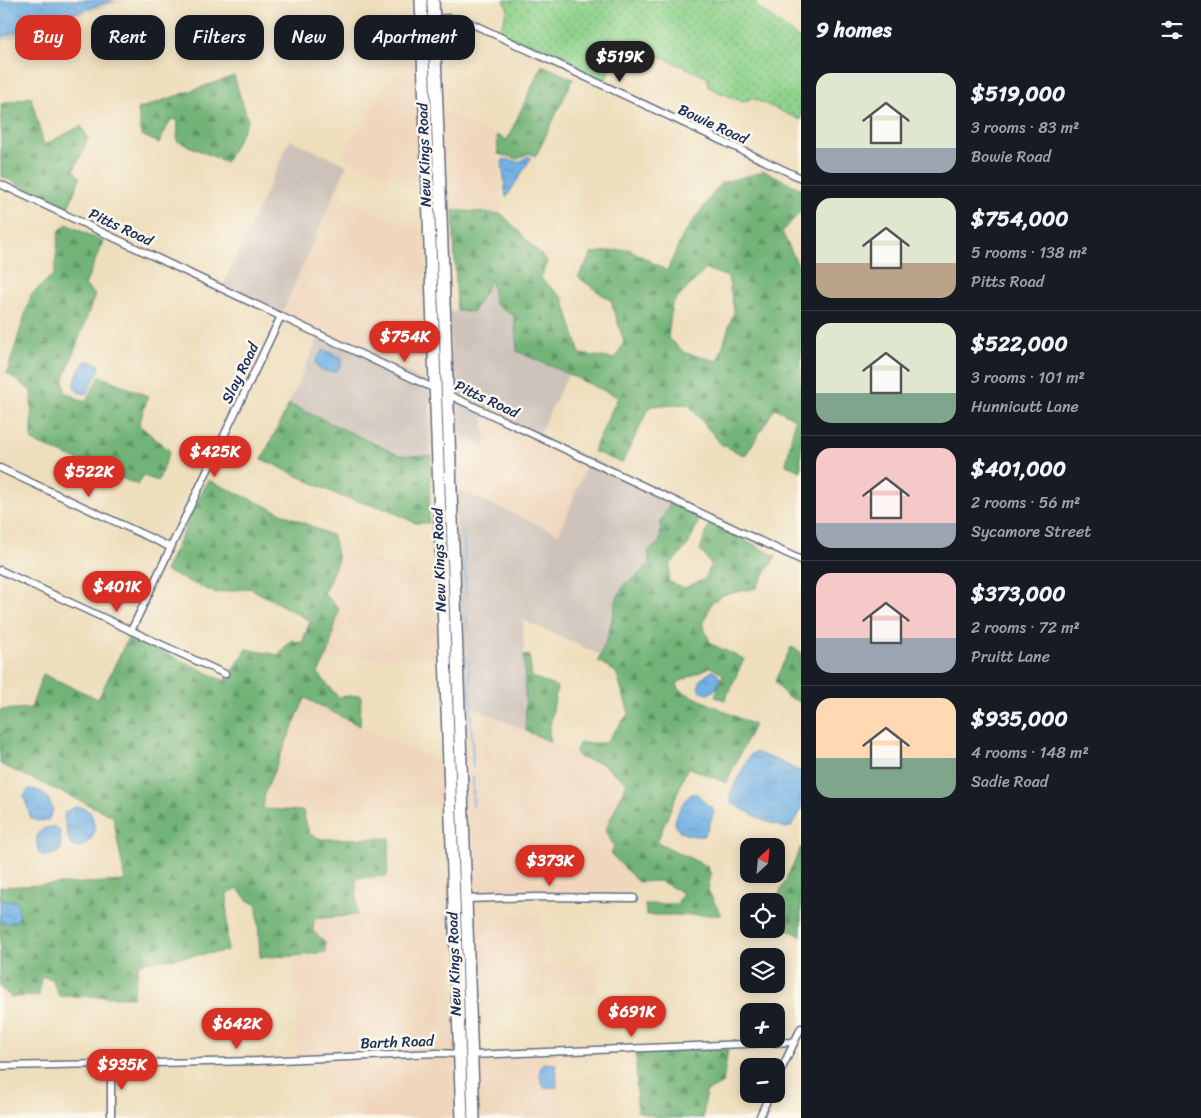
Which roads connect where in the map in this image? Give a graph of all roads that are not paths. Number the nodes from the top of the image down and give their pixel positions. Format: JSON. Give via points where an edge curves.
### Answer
{"nodes":[{"id":1,"x":421,"y":0,"type":"edge"},
{"id":2,"x":434,"y":0,"type":"edge"},
{"id":3,"x":422,"y":15,"type":"edge"},
{"id":4,"x":434,"y":15,"type":"edge"},
{"id":5,"x":475,"y":25,"type":"edge"},
{"id":6,"x":423,"y":60,"type":"edge"},
{"id":7,"x":436,"y":60,"type":"edge"},
{"id":8,"x":801,"y":178,"type":"edge"},
{"id":9,"x":0,"y":184,"type":"edge"},
{"id":10,"x":441,"y":202,"type":"junction"},
{"id":11,"x":428,"y":203,"type":"junction"},
{"id":12,"x":281,"y":316,"type":"junction"},
{"id":13,"x":435,"y":389,"type":"junction"},
{"id":14,"x":448,"y":395,"type":"junction"},
{"id":15,"x":0,"y":468,"type":"edge"},
{"id":16,"x":170,"y":547,"type":"junction"},
{"id":17,"x":801,"y":560,"type":"edge"},
{"id":18,"x":0,"y":570,"type":"edge"},
{"id":19,"x":443,"y":612,"type":"junction"},
{"id":20,"x":456,"y":612,"type":"junction"},
{"id":21,"x":131,"y":631,"type":"junction"},
{"id":22,"x":225,"y":674,"type":"dead end"},
{"id":23,"x":464,"y":832,"type":"junction"},
{"id":24,"x":451,"y":833,"type":"junction"},
{"id":25,"x":634,"y":898,"type":"dead end"},
{"id":26,"x":466,"y":899,"type":"junction"},
{"id":27,"x":801,"y":1028,"type":"edge"},
{"id":28,"x":794,"y":1042,"type":"junction"},
{"id":29,"x":459,"y":1053,"type":"junction"},
{"id":30,"x":472,"y":1056,"type":"junction"},
{"id":31,"x":785,"y":1062,"type":"edge"},
{"id":32,"x":112,"y":1065,"type":"junction"},
{"id":33,"x":0,"y":1066,"type":"edge"},
{"id":34,"x":766,"y":1103,"type":"edge"},
{"id":35,"x":112,"y":1118,"type":"edge"},
{"id":36,"x":462,"y":1118,"type":"edge"},
{"id":37,"x":474,"y":1118,"type":"edge"},
{"id":38,"x":758,"y":1118,"type":"edge"}],
"edges":[{"from":1,"to":3,"type":"highway","name":"New Kings Road"},
{"from":2,"to":4,"type":"highway","name":"New Kings Road"},
{"from":5,"to":8,"type":"street","name":"Bowie Road"},
{"from":6,"to":11,"type":"highway","name":"New Kings Road"},
{"from":7,"to":10,"type":"highway","name":"New Kings Road"},
{"from":9,"to":12,"type":"street","name":"Pitts Road"},
{"from":10,"to":11,"type":"street"},
{"from":10,"to":14,"type":"highway","name":"New Kings Road"},
{"from":11,"to":13,"type":"highway","name":"New Kings Road"},
{"from":12,"to":13,"type":"street","name":"Pitts Road"},
{"from":12,"to":16,"type":"street","name":"Slay Road"},
{"from":13,"to":14,"type":"street","name":"Pitts Road"},
{"from":13,"to":19,"type":"highway","name":"New Kings Road"},
{"from":14,"to":17,"type":"street","name":"Pitts Road"},
{"from":14,"to":20,"type":"highway","name":"New Kings Road"},
{"from":15,"to":16,"type":"street"},
{"from":16,"to":21,"type":"street","name":"Slay Road"},
{"from":18,"to":21,"type":"street"},
{"from":19,"to":20,"type":"street"},
{"from":19,"to":24,"type":"highway","name":"New Kings Road"},
{"from":20,"to":23,"type":"highway","name":"New Kings Road"},
{"from":21,"to":22,"type":"street"},
{"from":23,"to":24,"type":"street"},
{"from":23,"to":26,"type":"highway","name":"New Kings Road"},
{"from":24,"to":29,"type":"highway","name":"New Kings Road"},
{"from":25,"to":26,"type":"street"},
{"from":26,"to":30,"type":"highway","name":"New Kings Road"},
{"from":27,"to":28,"type":"street"},
{"from":28,"to":30,"type":"street","name":"Barth Road"},
{"from":28,"to":31,"type":"street"},
{"from":29,"to":30,"type":"street","name":"Barth Road"},
{"from":29,"to":32,"type":"street","name":"Barth Road"},
{"from":29,"to":36,"type":"highway","name":"New Kings Road"},
{"from":30,"to":37,"type":"highway","name":"New Kings Road"},
{"from":32,"to":33,"type":"street","name":"Barth Road"},
{"from":32,"to":35,"type":"street"},
{"from":34,"to":38,"type":"street"}]}
